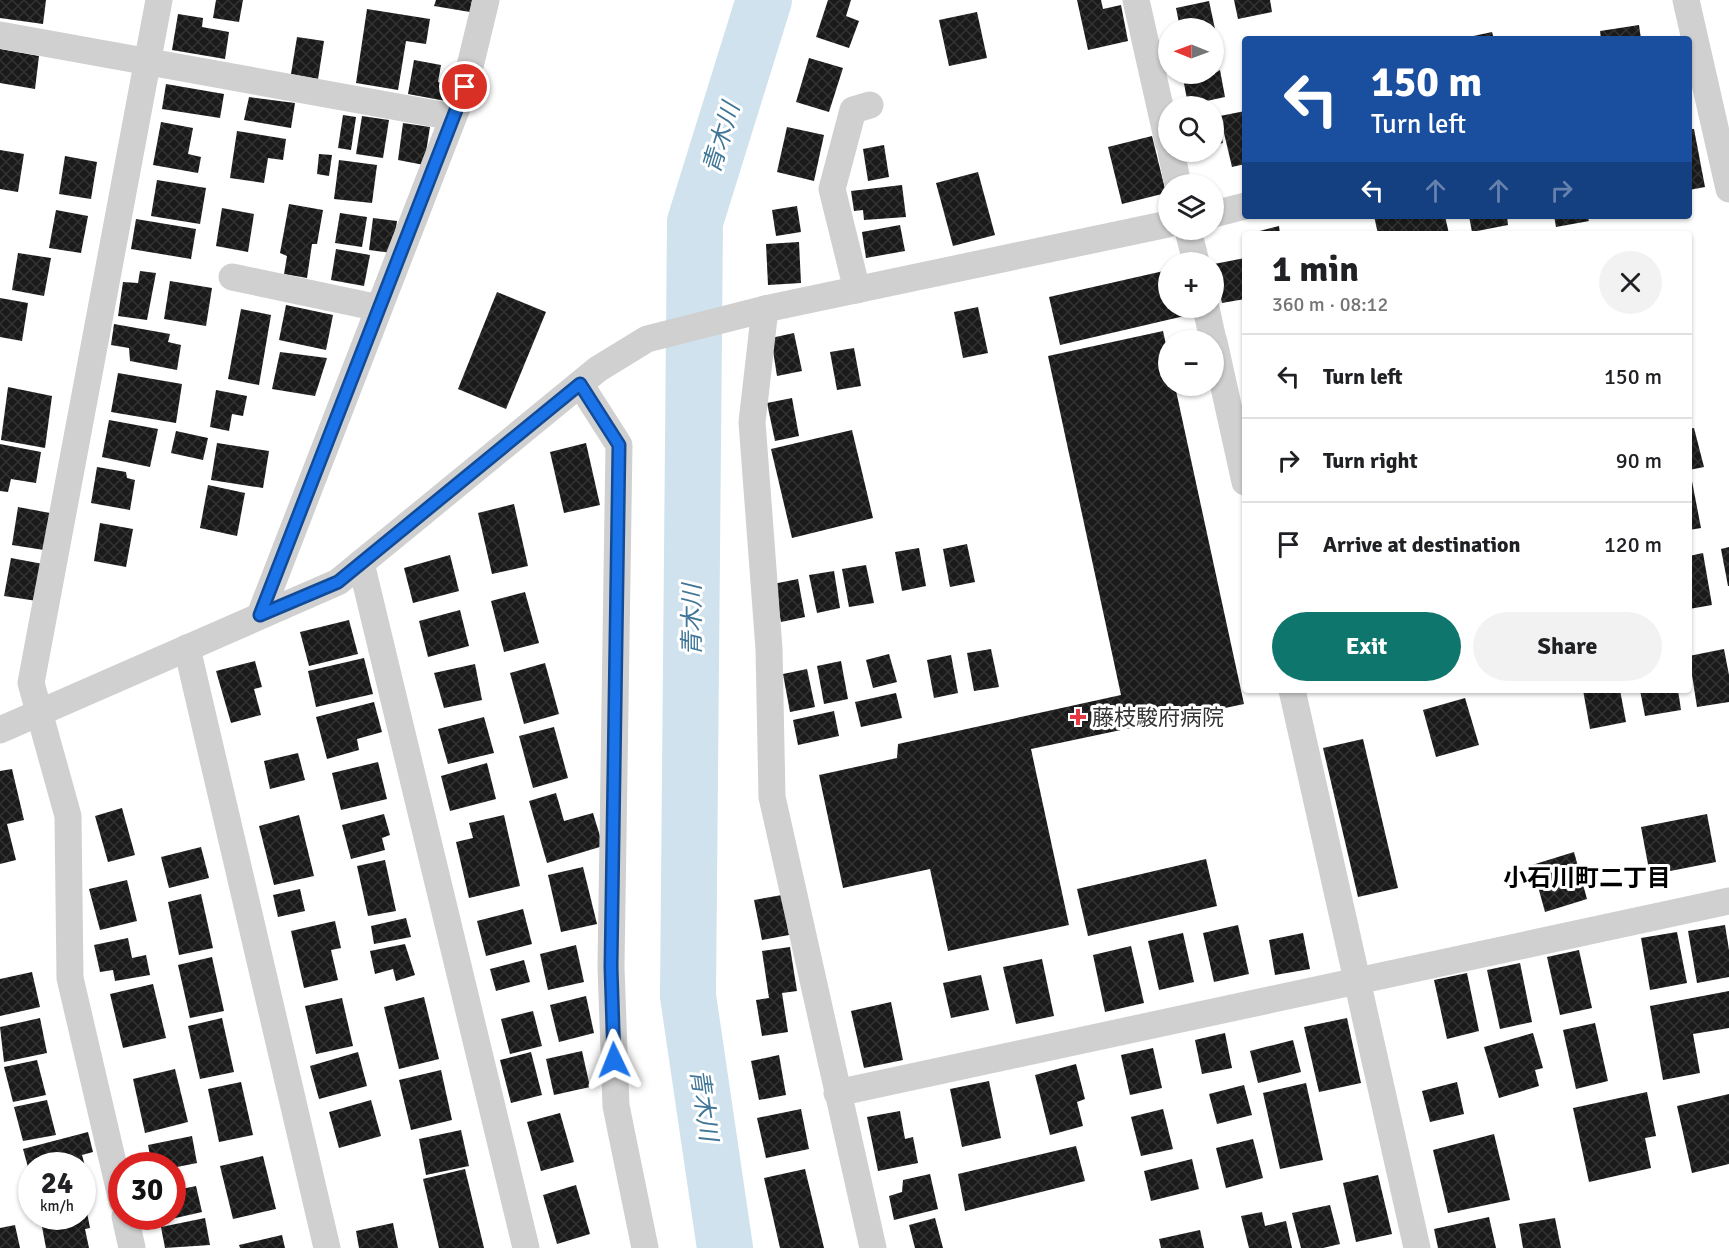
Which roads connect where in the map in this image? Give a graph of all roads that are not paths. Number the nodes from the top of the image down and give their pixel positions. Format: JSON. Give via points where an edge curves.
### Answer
{"nodes":[{"id":1,"x":159,"y":0,"type":"edge"},
{"id":2,"x":486,"y":0,"type":"edge"},
{"id":3,"x":1136,"y":0,"type":"edge"},
{"id":4,"x":1686,"y":0,"type":"edge"},
{"id":5,"x":0,"y":35,"type":"edge"},
{"id":6,"x":146,"y":63,"type":"junction"},
{"id":7,"x":1158,"y":98,"type":"edge"},
{"id":8,"x":1709,"y":100,"type":"edge"},
{"id":9,"x":870,"y":105,"type":"dead end"},
{"id":10,"x":453,"y":117,"type":"junction"},
{"id":11,"x":1729,"y":189,"type":"edge"},
{"id":12,"x":1242,"y":207,"type":"edge"},
{"id":13,"x":1224,"y":211,"type":"edge"},
{"id":14,"x":1158,"y":226,"type":"edge"},
{"id":15,"x":232,"y":277,"type":"dead end"},
{"id":16,"x":857,"y":290,"type":"junction"},
{"id":17,"x":379,"y":308,"type":"junction"},
{"id":18,"x":754,"y":312,"type":"junction"},
{"id":19,"x":580,"y":384,"type":"junction"},
{"id":20,"x":1224,"y":389,"type":"edge"},
{"id":21,"x":1242,"y":469,"type":"edge"},
{"id":22,"x":361,"y":563,"type":"junction"},
{"id":23,"x":260,"y":615,"type":"junction"},
{"id":24,"x":187,"y":648,"type":"junction"},
{"id":25,"x":1293,"y":693,"type":"edge"},
{"id":26,"x":39,"y":713,"type":"junction"},
{"id":27,"x":0,"y":730,"type":"edge"},
{"id":28,"x":1729,"y":901,"type":"edge"},
{"id":29,"x":1357,"y":983,"type":"junction"},
{"id":30,"x":837,"y":1093,"type":"junction"},
{"id":31,"x":111,"y":1152,"type":"edge"},
{"id":32,"x":128,"y":1230,"type":"edge"},
{"id":33,"x":132,"y":1248,"type":"edge"},
{"id":34,"x":327,"y":1248,"type":"edge"},
{"id":35,"x":526,"y":1248,"type":"edge"},
{"id":36,"x":645,"y":1248,"type":"edge"},
{"id":37,"x":873,"y":1248,"type":"edge"},
{"id":38,"x":1417,"y":1248,"type":"edge"}],
"edges":[{"from":1,"to":6,"type":"street"},
{"from":2,"to":10,"type":"street","via":[[465,87]]},
{"from":3,"to":7,"type":"street"},
{"from":4,"to":8,"type":"street"},
{"from":5,"to":6,"type":"street"},
{"from":6,"to":10,"type":"street"},
{"from":6,"to":26,"type":"street","via":[[31,683]]},
{"from":8,"to":11,"type":"street"},
{"from":9,"to":16,"type":"street","via":[[853,110],[832,189]]},
{"from":10,"to":17,"type":"street"},
{"from":12,"to":13,"type":"street"},
{"from":14,"to":16,"type":"street"},
{"from":15,"to":17,"type":"street"},
{"from":16,"to":18,"type":"street"},
{"from":17,"to":23,"type":"street"},
{"from":18,"to":19,"type":"street","via":[[646,339]]},
{"from":18,"to":30,"type":"street","via":[[752,422],[769,649],[772,797]]},
{"from":19,"to":22,"type":"street"},
{"from":19,"to":36,"type":"street","via":[[619,445],[611,967],[616,1106]]},
{"from":20,"to":21,"type":"street"},
{"from":22,"to":23,"type":"street","via":[[338,582]]},
{"from":22,"to":35,"type":"street"},
{"from":23,"to":24,"type":"street"},
{"from":24,"to":26,"type":"street"},
{"from":24,"to":34,"type":"street"},
{"from":25,"to":29,"type":"street"},
{"from":26,"to":27,"type":"street"},
{"from":26,"to":31,"type":"street","via":[[68,816],[70,978]]},
{"from":28,"to":29,"type":"street"},
{"from":29,"to":30,"type":"street"},
{"from":29,"to":38,"type":"street"},
{"from":30,"to":37,"type":"street"},
{"from":32,"to":33,"type":"street"}]}
